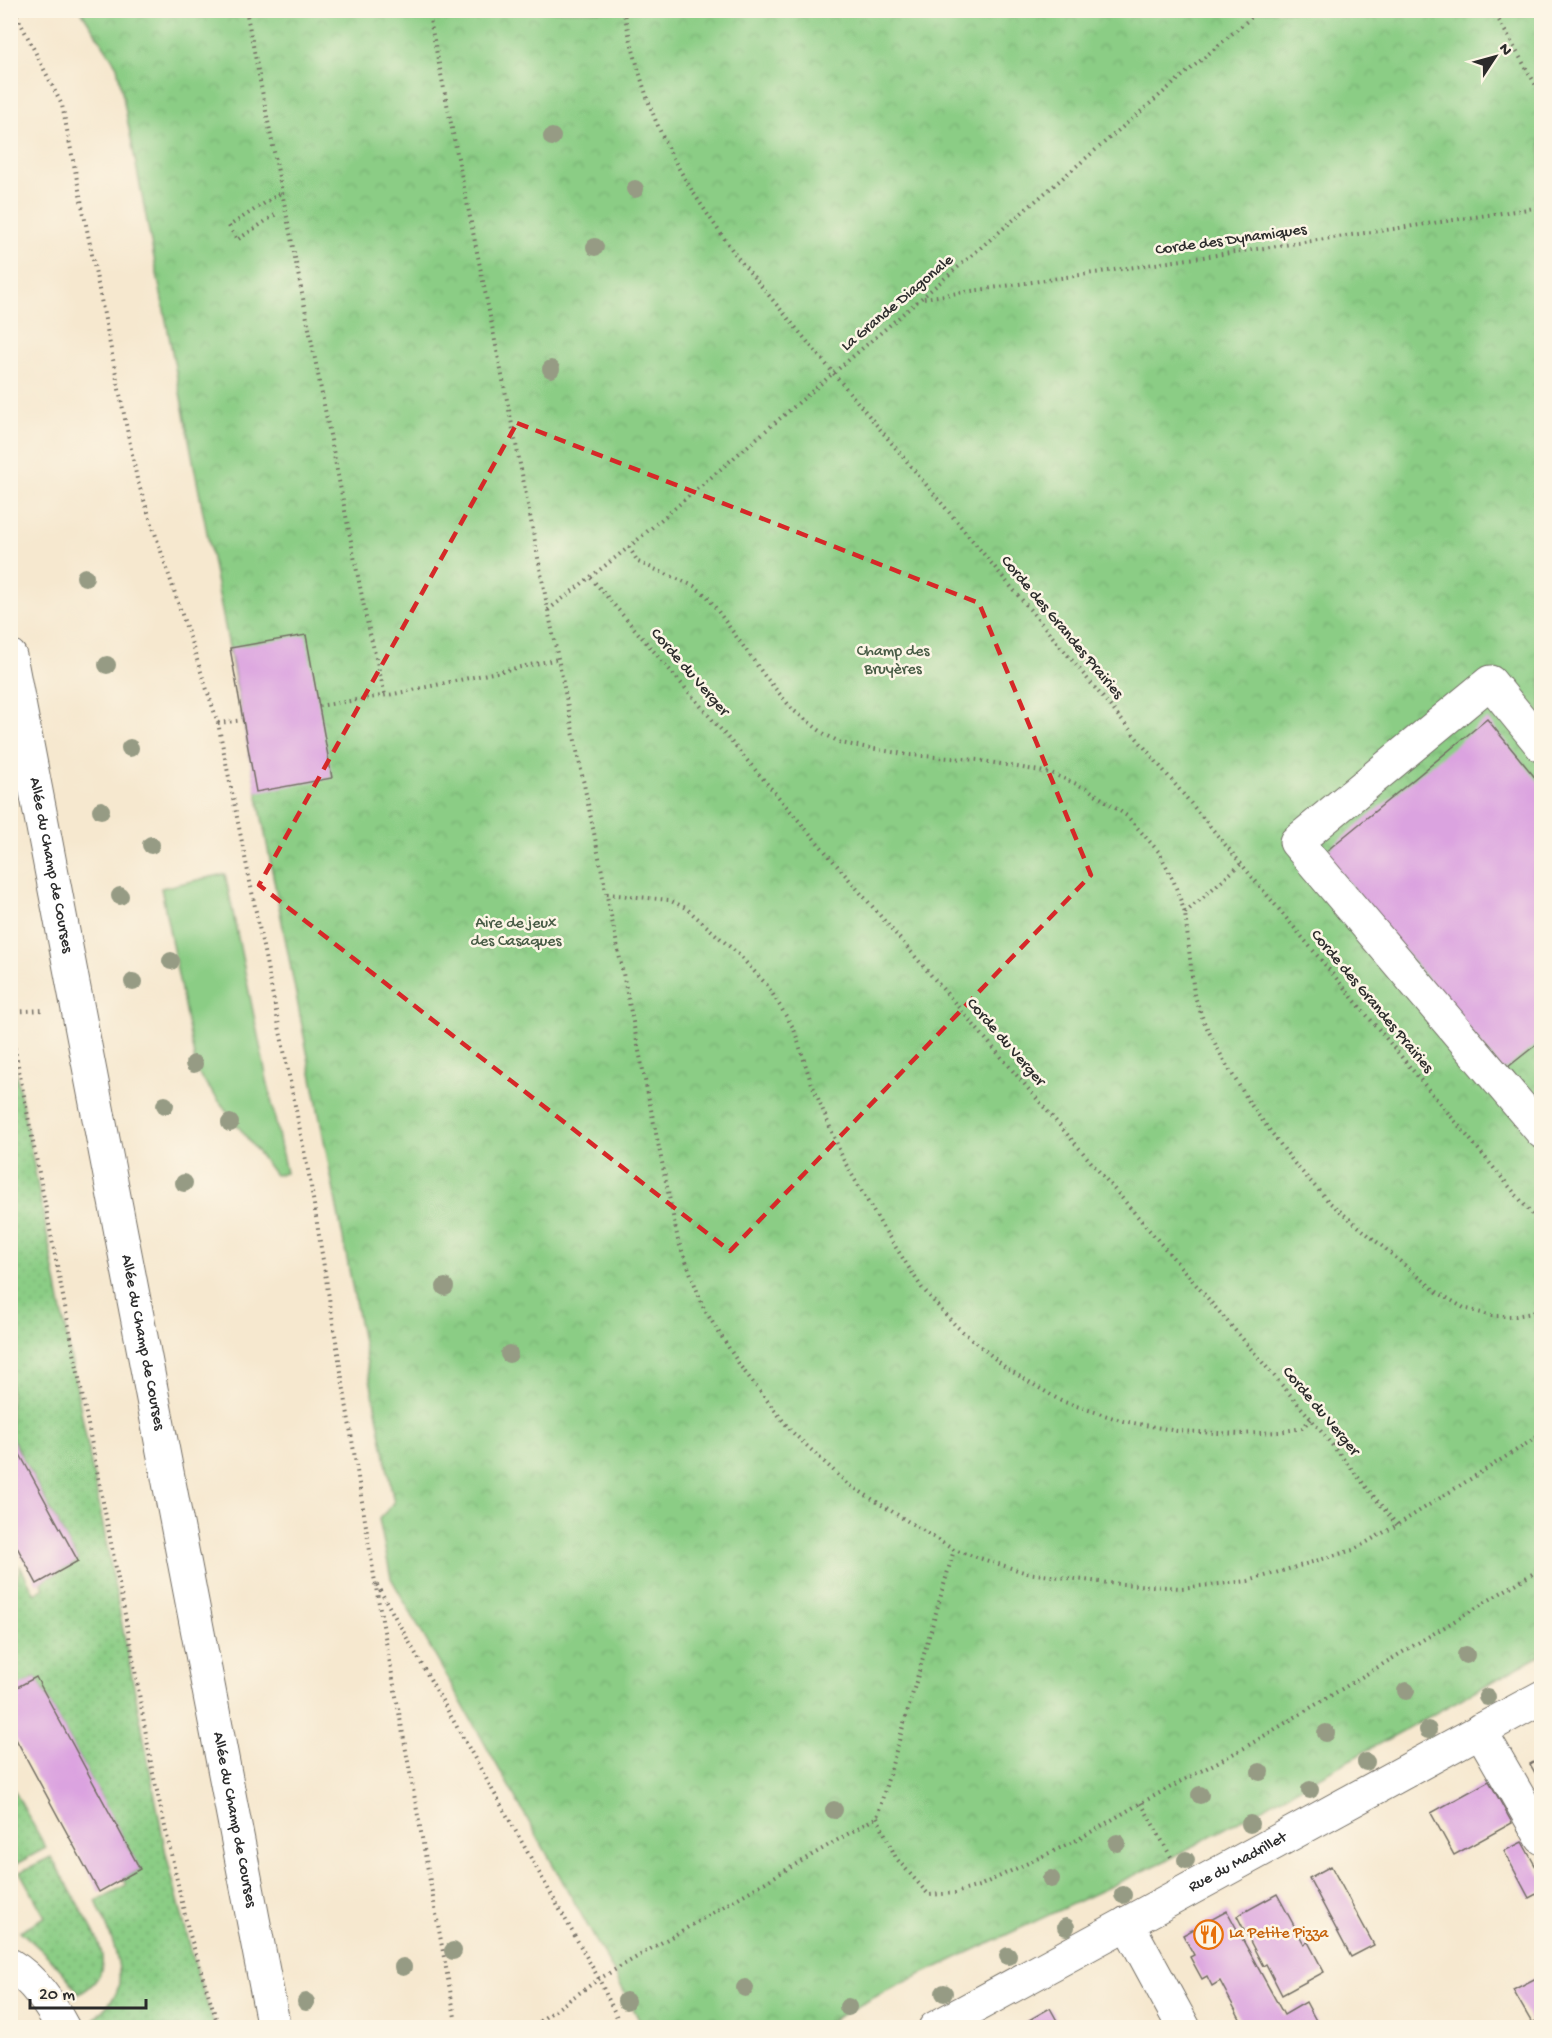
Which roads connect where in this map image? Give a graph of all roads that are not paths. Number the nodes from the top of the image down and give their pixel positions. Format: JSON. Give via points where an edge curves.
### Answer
{"nodes":[{"id":1,"x":10,"y":656,"type":"edge"},
{"id":2,"x":1542,"y":746,"type":"edge"},
{"id":3,"x":1542,"y":1132,"type":"edge"},
{"id":4,"x":1542,"y":1697,"type":"edge"},
{"id":5,"x":1480,"y":1730,"type":"junction"},
{"id":6,"x":1542,"y":1838,"type":"edge"},
{"id":7,"x":1127,"y":1923,"type":"junction"},
{"id":8,"x":10,"y":1965,"type":"edge"},
{"id":9,"x":63,"y":2028,"type":"edge"},
{"id":10,"x":274,"y":2028,"type":"edge"},
{"id":11,"x":934,"y":2028,"type":"edge"},
{"id":12,"x":1184,"y":2028,"type":"edge"}],
"edges":[{"from":1,"to":10,"type":"street","name":"Allée du Champ de Courses"},
{"from":2,"to":3,"type":"street","via":[[1490,682],[1296,842]]},
{"from":4,"to":5,"type":"street","name":"Rue du Madrillet"},
{"from":5,"to":6,"type":"street"},
{"from":5,"to":7,"type":"street","name":"Rue du Madrillet"},
{"from":7,"to":11,"type":"street","name":"Rue du Madrillet"},
{"from":7,"to":12,"type":"street"},
{"from":8,"to":9,"type":"street","via":[[22,1972],[50,2004]]}]}
